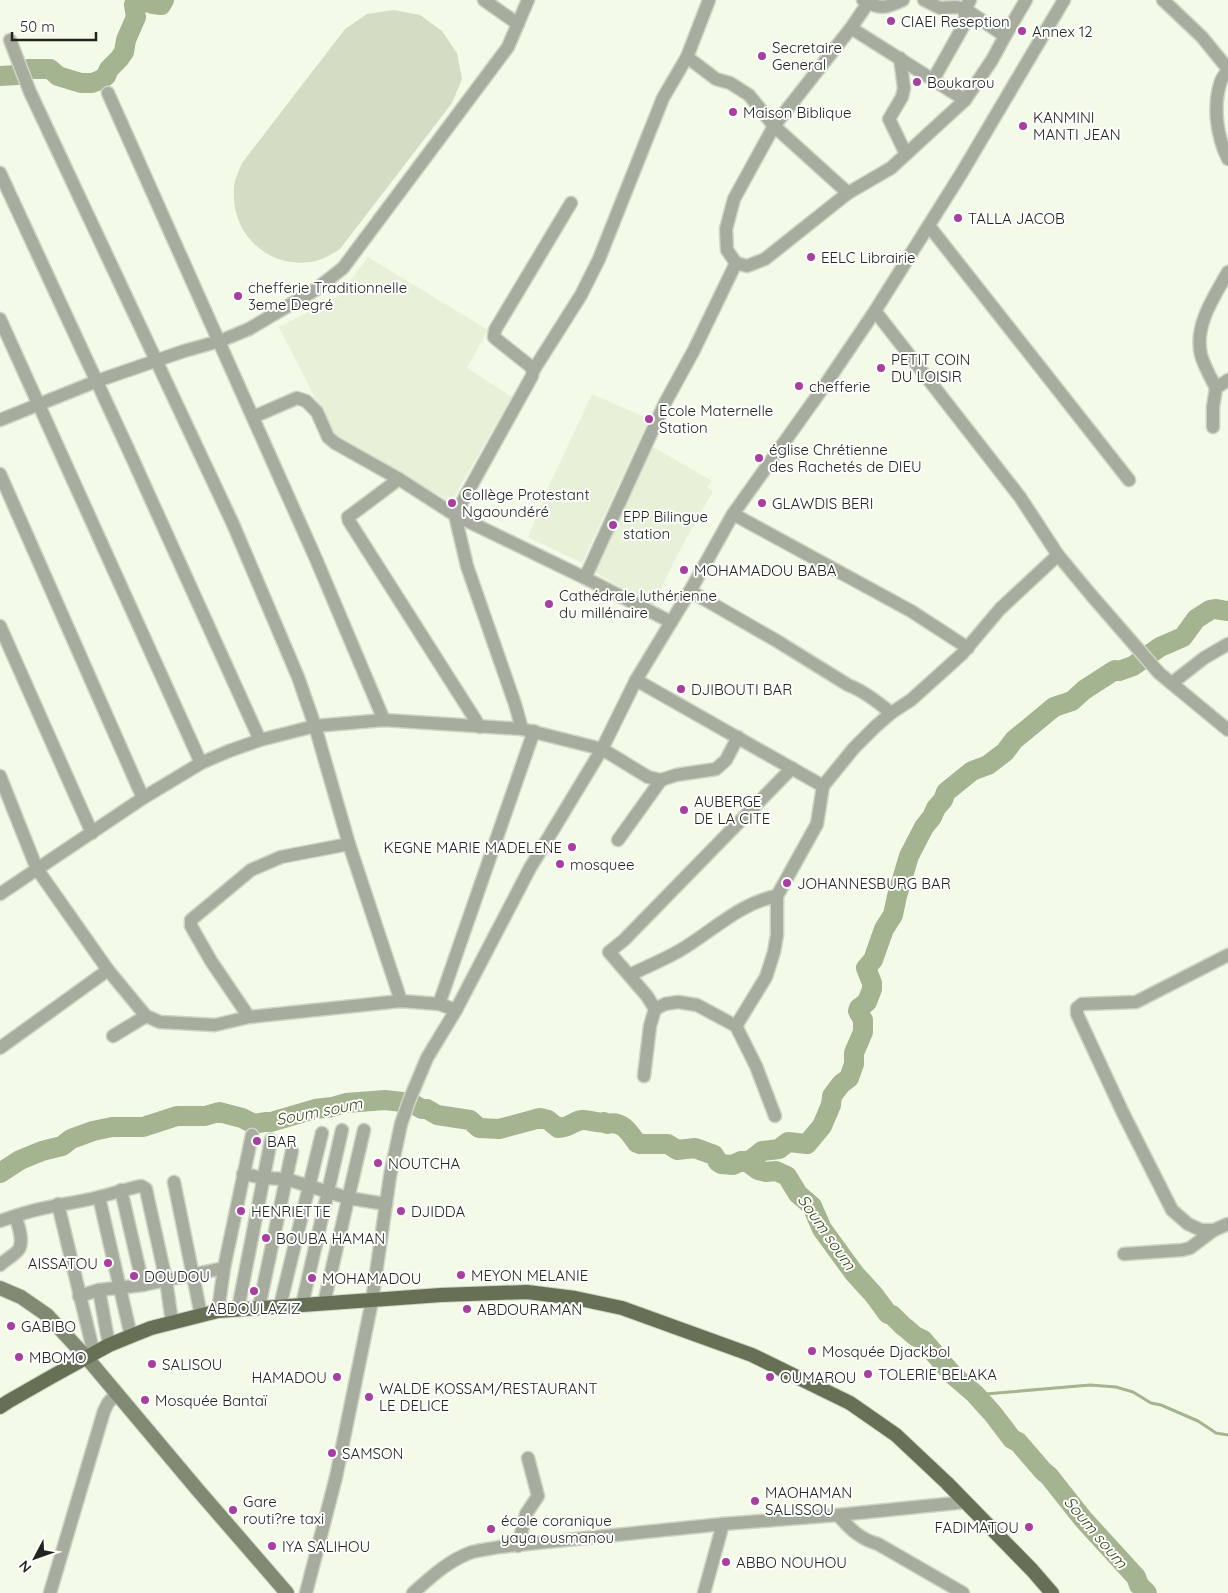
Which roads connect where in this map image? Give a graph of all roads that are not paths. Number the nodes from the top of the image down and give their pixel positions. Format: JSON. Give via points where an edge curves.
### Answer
{"nodes":[{"id":1,"x":484,"y":0,"type":"edge"},
{"id":2,"x":528,"y":0,"type":"edge"},
{"id":3,"x":709,"y":0,"type":"edge"},
{"id":4,"x":902,"y":0,"type":"edge"},
{"id":5,"x":924,"y":0,"type":"edge"},
{"id":6,"x":1026,"y":0,"type":"edge"},
{"id":7,"x":1064,"y":0,"type":"edge"},
{"id":8,"x":1163,"y":0,"type":"edge"},
{"id":9,"x":867,"y":1,"type":"edge"},
{"id":10,"x":968,"y":4,"type":"edge"},
{"id":11,"x":518,"y":24,"type":"junction"},
{"id":12,"x":851,"y":28,"type":"junction"},
{"id":13,"x":1006,"y":36,"type":"junction"},
{"id":14,"x":10,"y":40,"type":"dead end"},
{"id":15,"x":687,"y":57,"type":"junction"},
{"id":16,"x":900,"y":58,"type":"junction"},
{"id":17,"x":1228,"y":70,"type":"edge"},
{"id":18,"x":933,"y":80,"type":"junction"},
{"id":19,"x":108,"y":93,"type":"dead end"},
{"id":20,"x":965,"y":100,"type":"junction"},
{"id":21,"x":774,"y":126,"type":"junction"},
{"id":22,"x":906,"y":154,"type":"junction"},
{"id":23,"x":1228,"y":159,"type":"edge"},
{"id":24,"x":0,"y":173,"type":"edge"},
{"id":25,"x":848,"y":193,"type":"junction"},
{"id":26,"x":571,"y":203,"type":"dead end"},
{"id":27,"x":929,"y":226,"type":"junction"},
{"id":28,"x":736,"y":263,"type":"junction"},
{"id":29,"x":1228,"y":272,"type":"edge"},
{"id":30,"x":875,"y":311,"type":"junction"},
{"id":31,"x":0,"y":319,"type":"edge"},
{"id":32,"x":220,"y":341,"type":"junction"},
{"id":33,"x":157,"y":362,"type":"junction"},
{"id":34,"x":533,"y":371,"type":"junction"},
{"id":35,"x":1228,"y":380,"type":"edge"},
{"id":36,"x":97,"y":382,"type":"junction"},
{"id":37,"x":1216,"y":388,"type":"junction"},
{"id":38,"x":39,"y":405,"type":"junction"},
{"id":39,"x":253,"y":417,"type":"junction"},
{"id":40,"x":0,"y":420,"type":"edge"},
{"id":41,"x":1213,"y":427,"type":"dead end"},
{"id":42,"x":0,"y":474,"type":"edge"},
{"id":43,"x":399,"y":479,"type":"junction"},
{"id":44,"x":1129,"y":480,"type":"dead end"},
{"id":45,"x":733,"y":514,"type":"junction"},
{"id":46,"x":455,"y":515,"type":"junction"},
{"id":47,"x":1058,"y":555,"type":"junction"},
{"id":48,"x":585,"y":578,"type":"junction"},
{"id":49,"x":690,"y":591,"type":"junction"},
{"id":50,"x":671,"y":622,"type":"junction"},
{"id":51,"x":0,"y":626,"type":"edge"},
{"id":52,"x":1228,"y":644,"type":"edge"},
{"id":53,"x":968,"y":648,"type":"junction"},
{"id":54,"x":636,"y":680,"type":"junction"},
{"id":55,"x":1172,"y":683,"type":"junction"},
{"id":56,"x":891,"y":713,"type":"junction"},
{"id":57,"x":384,"y":720,"type":"junction"},
{"id":58,"x":315,"y":726,"type":"junction"},
{"id":59,"x":480,"y":727,"type":"junction"},
{"id":60,"x":528,"y":730,"type":"junction"},
{"id":61,"x":1228,"y":730,"type":"edge"},
{"id":62,"x":738,"y":737,"type":"junction"},
{"id":63,"x":260,"y":740,"type":"junction"},
{"id":64,"x":602,"y":749,"type":"junction"},
{"id":65,"x":201,"y":763,"type":"junction"},
{"id":66,"x":792,"y":768,"type":"junction"},
{"id":67,"x":0,"y":776,"type":"edge"},
{"id":68,"x":661,"y":780,"type":"junction"},
{"id":69,"x":823,"y":786,"type":"junction"},
{"id":70,"x":143,"y":798,"type":"junction"},
{"id":71,"x":92,"y":833,"type":"junction"},
{"id":72,"x":618,"y":840,"type":"dead end"},
{"id":73,"x":349,"y":844,"type":"junction"},
{"id":74,"x":36,"y":869,"type":"junction"},
{"id":75,"x":0,"y":894,"type":"edge"},
{"id":76,"x":777,"y":896,"type":"junction"},
{"id":77,"x":1228,"y":956,"type":"edge"},
{"id":78,"x":108,"y":970,"type":"junction"},
{"id":79,"x":630,"y":975,"type":"junction"},
{"id":80,"x":401,"y":1001,"type":"junction"},
{"id":81,"x":439,"y":1004,"type":"junction"},
{"id":82,"x":655,"y":1009,"type":"junction"},
{"id":83,"x":456,"y":1010,"type":"junction"},
{"id":84,"x":146,"y":1016,"type":"junction"},
{"id":85,"x":248,"y":1017,"type":"junction"},
{"id":86,"x":736,"y":1026,"type":"junction"},
{"id":87,"x":113,"y":1036,"type":"dead end"},
{"id":88,"x":0,"y":1048,"type":"edge"},
{"id":89,"x":644,"y":1076,"type":"dead end"},
{"id":90,"x":775,"y":1116,"type":"dead end"},
{"id":91,"x":342,"y":1130,"type":"dead end"},
{"id":92,"x":364,"y":1130,"type":"dead end"},
{"id":93,"x":322,"y":1133,"type":"dead end"},
{"id":94,"x":252,"y":1135,"type":"dead end"},
{"id":95,"x":271,"y":1140,"type":"dead end"},
{"id":96,"x":292,"y":1152,"type":"dead end"},
{"id":97,"x":244,"y":1174,"type":"junction"},
{"id":98,"x":264,"y":1178,"type":"junction"},
{"id":99,"x":286,"y":1179,"type":"junction"},
{"id":100,"x":174,"y":1182,"type":"dead end"},
{"id":101,"x":309,"y":1187,"type":"junction"},
{"id":102,"x":121,"y":1190,"type":"junction"},
{"id":103,"x":328,"y":1192,"type":"junction"},
{"id":104,"x":99,"y":1197,"type":"junction"},
{"id":105,"x":348,"y":1198,"type":"junction"},
{"id":106,"x":58,"y":1204,"type":"junction"},
{"id":107,"x":386,"y":1204,"type":"junction"},
{"id":108,"x":15,"y":1216,"type":"junction"},
{"id":109,"x":0,"y":1220,"type":"edge"},
{"id":110,"x":1228,"y":1224,"type":"edge"},
{"id":111,"x":1214,"y":1230,"type":"junction"},
{"id":112,"x":1124,"y":1254,"type":"dead end"},
{"id":113,"x":0,"y":1265,"type":"edge"},
{"id":114,"x":224,"y":1268,"type":"junction"},
{"id":115,"x":194,"y":1274,"type":"junction"},
{"id":116,"x":166,"y":1280,"type":"junction"},
{"id":117,"x":143,"y":1285,"type":"junction"},
{"id":118,"x":120,"y":1287,"type":"junction"},
{"id":119,"x":0,"y":1288,"type":"edge"},
{"id":120,"x":99,"y":1290,"type":"junction"},
{"id":121,"x":79,"y":1296,"type":"junction"},
{"id":122,"x":372,"y":1301,"type":"junction"},
{"id":123,"x":324,"y":1303,"type":"junction"},
{"id":124,"x":302,"y":1305,"type":"junction"},
{"id":125,"x":280,"y":1306,"type":"junction"},
{"id":126,"x":259,"y":1307,"type":"junction"},
{"id":127,"x":238,"y":1309,"type":"junction"},
{"id":128,"x":218,"y":1311,"type":"junction"},
{"id":129,"x":200,"y":1315,"type":"junction"},
{"id":130,"x":172,"y":1322,"type":"junction"},
{"id":131,"x":131,"y":1336,"type":"junction"},
{"id":132,"x":109,"y":1345,"type":"junction"},
{"id":133,"x":90,"y":1356,"type":"junction"},
{"id":134,"x":116,"y":1393,"type":"junction"},
{"id":135,"x":0,"y":1407,"type":"edge"},
{"id":136,"x":528,"y":1458,"type":"dead end"},
{"id":137,"x":966,"y":1502,"type":"junction"},
{"id":138,"x":838,"y":1516,"type":"junction"},
{"id":139,"x":723,"y":1524,"type":"junction"},
{"id":140,"x":518,"y":1546,"type":"junction"},
{"id":141,"x":50,"y":1593,"type":"edge"},
{"id":142,"x":287,"y":1593,"type":"edge"},
{"id":143,"x":306,"y":1593,"type":"edge"},
{"id":144,"x":413,"y":1593,"type":"edge"},
{"id":145,"x":704,"y":1593,"type":"edge"},
{"id":146,"x":963,"y":1593,"type":"edge"},
{"id":147,"x":1052,"y":1593,"type":"edge"}],
"edges":[{"from":1,"to":11,"type":"street"},
{"from":2,"to":11,"type":"street"},
{"from":3,"to":15,"type":"street"},
{"from":4,"to":9,"type":"street","via":[[882,8]]},
{"from":5,"to":10,"type":"street","via":[[940,8]]},
{"from":6,"to":13,"type":"street"},
{"from":7,"to":27,"type":"street"},
{"from":8,"to":17,"type":"street","via":[[1202,37]]},
{"from":9,"to":12,"type":"street"},
{"from":10,"to":13,"type":"street"},
{"from":10,"to":18,"type":"street","via":[[964,23]]},
{"from":11,"to":32,"type":"street","via":[[508,46],[343,268],[315,290],[249,329]]},
{"from":12,"to":16,"type":"street"},
{"from":12,"to":21,"type":"street"},
{"from":13,"to":20,"type":"street"},
{"from":14,"to":33,"type":"street","via":[[25,79]]},
{"from":15,"to":21,"type":"street","via":[[716,78],[749,95]]},
{"from":15,"to":34,"type":"street","via":[[663,98],[599,259],[581,295]]},
{"from":16,"to":18,"type":"street"},
{"from":16,"to":22,"type":"street","via":[[904,88],[890,120]]},
{"from":17,"to":23,"type":"street","via":[[1220,82],[1217,104],[1217,125]]},
{"from":18,"to":20,"type":"street"},
{"from":19,"to":32,"type":"street"},
{"from":20,"to":22,"type":"street"},
{"from":21,"to":25,"type":"street"},
{"from":21,"to":28,"type":"street","via":[[734,199],[726,229],[727,250]]},
{"from":22,"to":25,"type":"street","via":[[891,168]]},
{"from":24,"to":36,"type":"street"},
{"from":25,"to":28,"type":"street","via":[[765,260],[747,266]]},
{"from":26,"to":34,"type":"street","via":[[495,330],[496,340]]},
{"from":27,"to":30,"type":"street"},
{"from":27,"to":44,"type":"street"},
{"from":28,"to":48,"type":"street","via":[[665,404]]},
{"from":29,"to":37,"type":"street","via":[[1208,308],[1200,332],[1201,356]]},
{"from":30,"to":45,"type":"street"},
{"from":30,"to":47,"type":"street","via":[[1020,496]]},
{"from":31,"to":38,"type":"street"},
{"from":32,"to":33,"type":"street"},
{"from":32,"to":39,"type":"street"},
{"from":33,"to":36,"type":"street"},
{"from":33,"to":58,"type":"street","via":[[233,524],[298,677]]},
{"from":34,"to":46,"type":"street"},
{"from":35,"to":37,"type":"street"},
{"from":36,"to":38,"type":"street"},
{"from":36,"to":63,"type":"street"},
{"from":37,"to":41,"type":"street"},
{"from":38,"to":40,"type":"street"},
{"from":38,"to":65,"type":"street"},
{"from":39,"to":43,"type":"street","via":[[297,398],[306,401],[317,412],[328,437],[335,443]]},
{"from":39,"to":57,"type":"street"},
{"from":42,"to":70,"type":"street"},
{"from":43,"to":46,"type":"street"},
{"from":43,"to":59,"type":"street","via":[[348,518]]},
{"from":45,"to":49,"type":"street"},
{"from":45,"to":53,"type":"street","via":[[911,611]]},
{"from":46,"to":48,"type":"street"},
{"from":46,"to":60,"type":"street","via":[[466,566]]},
{"from":47,"to":53,"type":"street","via":[[1000,609]]},
{"from":47,"to":55,"type":"street","via":[[1158,673]]},
{"from":48,"to":50,"type":"street"},
{"from":49,"to":50,"type":"street"},
{"from":49,"to":56,"type":"street","via":[[862,692]]},
{"from":50,"to":54,"type":"street"},
{"from":51,"to":71,"type":"street"},
{"from":52,"to":55,"type":"street"},
{"from":53,"to":56,"type":"street"},
{"from":54,"to":62,"type":"street"},
{"from":54,"to":64,"type":"street"},
{"from":55,"to":61,"type":"street"},
{"from":56,"to":69,"type":"street","via":[[854,748]]},
{"from":57,"to":58,"type":"street"},
{"from":57,"to":59,"type":"street"},
{"from":58,"to":63,"type":"street"},
{"from":58,"to":73,"type":"street"},
{"from":59,"to":60,"type":"street"},
{"from":60,"to":64,"type":"street"},
{"from":60,"to":81,"type":"street"},
{"from":62,"to":66,"type":"street"},
{"from":62,"to":68,"type":"street","via":[[726,760],[716,769]]},
{"from":63,"to":65,"type":"street"},
{"from":64,"to":68,"type":"street","via":[[648,777]]},
{"from":64,"to":83,"type":"street","via":[[530,868]]},
{"from":65,"to":70,"type":"street"},
{"from":66,"to":69,"type":"street"},
{"from":66,"to":79,"type":"street","via":[[609,952]]},
{"from":67,"to":74,"type":"street"},
{"from":68,"to":72,"type":"street"},
{"from":69,"to":76,"type":"street","via":[[817,824]]},
{"from":70,"to":71,"type":"street"},
{"from":71,"to":74,"type":"street"},
{"from":73,"to":80,"type":"street"},
{"from":73,"to":85,"type":"street","via":[[281,857],[251,870],[191,920],[191,926],[211,961]]},
{"from":74,"to":75,"type":"street"},
{"from":74,"to":78,"type":"street"},
{"from":76,"to":79,"type":"street","via":[[763,898],[728,917],[679,951]]},
{"from":76,"to":86,"type":"street","via":[[774,952],[766,977]]},
{"from":77,"to":111,"type":"street","via":[[1136,1002],[1082,1004],[1077,1008],[1123,1113],[1172,1210],[1188,1224],[1201,1230]]},
{"from":78,"to":84,"type":"street"},
{"from":78,"to":88,"type":"street"},
{"from":79,"to":82,"type":"street"},
{"from":80,"to":81,"type":"street"},
{"from":80,"to":85,"type":"street"},
{"from":81,"to":83,"type":"street"},
{"from":82,"to":86,"type":"street","via":[[678,1002],[697,1006]]},
{"from":82,"to":89,"type":"street"},
{"from":83,"to":107,"type":"street","via":[[427,1058],[408,1101]]},
{"from":84,"to":85,"type":"street","via":[[160,1022],[215,1026]]},
{"from":84,"to":87,"type":"street"},
{"from":86,"to":90,"type":"street"},
{"from":91,"to":103,"type":"street"},
{"from":92,"to":105,"type":"street"},
{"from":93,"to":101,"type":"street"},
{"from":94,"to":97,"type":"street"},
{"from":95,"to":98,"type":"street"},
{"from":96,"to":99,"type":"street"},
{"from":97,"to":98,"type":"street"},
{"from":97,"to":114,"type":"street"},
{"from":98,"to":99,"type":"street"},
{"from":98,"to":127,"type":"street"},
{"from":99,"to":101,"type":"street"},
{"from":99,"to":126,"type":"street"},
{"from":100,"to":115,"type":"street"},
{"from":101,"to":103,"type":"street"},
{"from":101,"to":125,"type":"street"},
{"from":102,"to":104,"type":"street"},
{"from":102,"to":116,"type":"street","via":[[141,1186],[146,1189]]},
{"from":102,"to":117,"type":"street"},
{"from":103,"to":105,"type":"street"},
{"from":103,"to":124,"type":"street"},
{"from":104,"to":106,"type":"street"},
{"from":104,"to":118,"type":"street"},
{"from":105,"to":107,"type":"street"},
{"from":105,"to":123,"type":"street"},
{"from":106,"to":108,"type":"street"},
{"from":106,"to":121,"type":"street"},
{"from":107,"to":122,"type":"street"},
{"from":108,"to":109,"type":"street"},
{"from":108,"to":113,"type":"street","via":[[21,1242],[19,1249]]},
{"from":110,"to":111,"type":"street"},
{"from":111,"to":112,"type":"street","via":[[1190,1248]]},
{"from":114,"to":115,"type":"street"},
{"from":114,"to":128,"type":"street"},
{"from":115,"to":116,"type":"street"},
{"from":115,"to":129,"type":"street"},
{"from":116,"to":117,"type":"street"},
{"from":116,"to":130,"type":"street"},
{"from":117,"to":118,"type":"street"},
{"from":118,"to":120,"type":"street"},
{"from":118,"to":131,"type":"street"},
{"from":119,"to":133,"type":"main road","via":[[21,1297],[47,1315]]},
{"from":120,"to":121,"type":"street"},
{"from":120,"to":132,"type":"street"},
{"from":121,"to":133,"type":"street"},
{"from":122,"to":123,"type":"main road"},
{"from":122,"to":137,"type":"main road","via":[[527,1292],[622,1308],[752,1355],[850,1403],[896,1435]]},
{"from":122,"to":143,"type":"street","via":[[336,1477]]},
{"from":123,"to":124,"type":"main road"},
{"from":124,"to":125,"type":"main road"},
{"from":125,"to":126,"type":"main road"},
{"from":126,"to":127,"type":"main road"},
{"from":127,"to":128,"type":"main road"},
{"from":128,"to":129,"type":"main road"},
{"from":129,"to":130,"type":"main road"},
{"from":130,"to":131,"type":"main road"},
{"from":131,"to":132,"type":"main road"},
{"from":132,"to":133,"type":"main road"},
{"from":133,"to":134,"type":"main road"},
{"from":133,"to":135,"type":"main road"},
{"from":134,"to":141,"type":"street","via":[[104,1411]]},
{"from":134,"to":142,"type":"main road"},
{"from":136,"to":140,"type":"street","via":[[538,1496],[526,1514]]},
{"from":137,"to":138,"type":"street"},
{"from":137,"to":147,"type":"main road"},
{"from":138,"to":139,"type":"street"},
{"from":138,"to":146,"type":"street","via":[[854,1533]]},
{"from":139,"to":140,"type":"street"},
{"from":139,"to":145,"type":"street"},
{"from":140,"to":144,"type":"street","via":[[472,1552],[454,1560]]}]}
